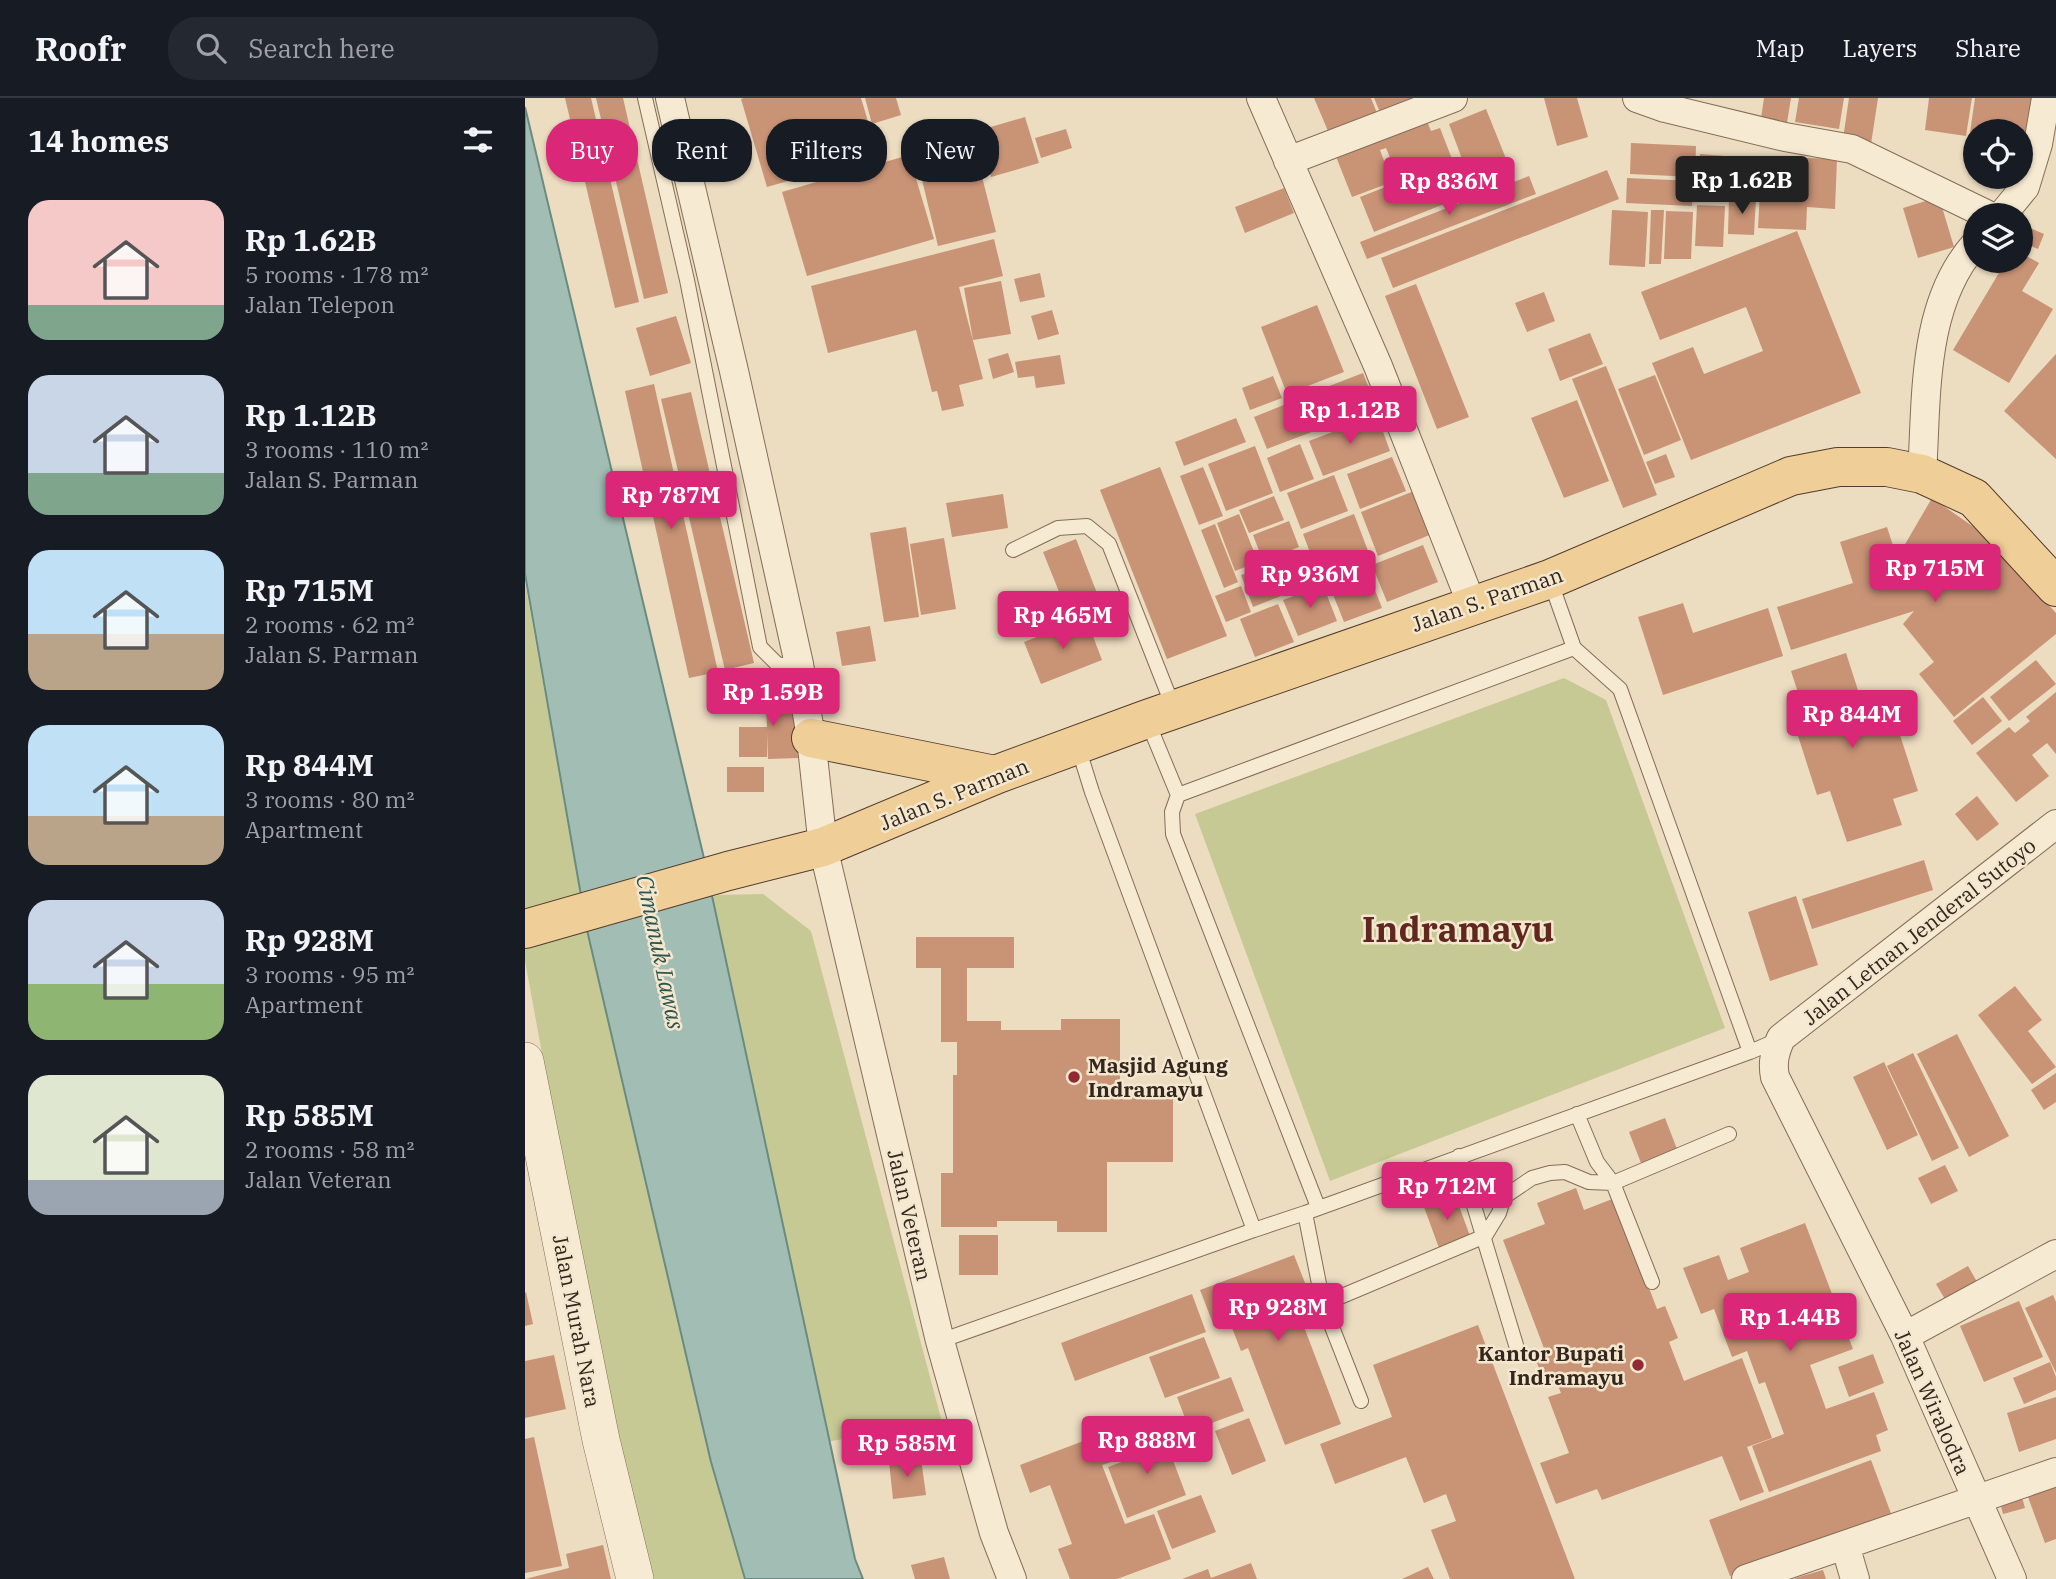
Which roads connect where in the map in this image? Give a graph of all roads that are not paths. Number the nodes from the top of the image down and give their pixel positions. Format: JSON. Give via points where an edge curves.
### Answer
{"nodes":[{"id":1,"x":645,"y":98,"type":"edge"},
{"id":2,"x":670,"y":98,"type":"edge"},
{"id":3,"x":1261,"y":98,"type":"edge"},
{"id":4,"x":1453,"y":98,"type":"edge"},
{"id":5,"x":2046,"y":98,"type":"edge"},
{"id":6,"x":1642,"y":99,"type":"edge"},
{"id":7,"x":2047,"y":150,"type":"edge"},
{"id":8,"x":1288,"y":161,"type":"junction"},
{"id":9,"x":1963,"y":203,"type":"edge"},
{"id":10,"x":2012,"y":203,"type":"edge"},
{"id":11,"x":1963,"y":261,"type":"edge"},
{"id":12,"x":1922,"y":474,"type":"junction"},
{"id":13,"x":1013,"y":550,"type":"dead end"},
{"id":14,"x":1550,"y":579,"type":"junction"},
{"id":15,"x":2056,"y":587,"type":"edge"},
{"id":16,"x":1472,"y":605,"type":"junction"},
{"id":17,"x":1574,"y":648,"type":"junction"},
{"id":18,"x":799,"y":664,"type":"junction"},
{"id":19,"x":1161,"y":714,"type":"junction"},
{"id":20,"x":811,"y":738,"type":"junction"},
{"id":21,"x":1077,"y":746,"type":"junction"},
{"id":22,"x":995,"y":775,"type":"junction"},
{"id":23,"x":1178,"y":796,"type":"junction"},
{"id":24,"x":2056,"y":824,"type":"edge"},
{"id":25,"x":823,"y":847,"type":"junction"},
{"id":26,"x":540,"y":925,"type":"edge"},
{"id":27,"x":1781,"y":1038,"type":"junction"},
{"id":28,"x":1750,"y":1052,"type":"junction"},
{"id":29,"x":525,"y":1061,"type":"edge"},
{"id":30,"x":1577,"y":1114,"type":"junction"},
{"id":31,"x":1729,"y":1134,"type":"dead end"},
{"id":32,"x":1459,"y":1156,"type":"junction"},
{"id":33,"x":1613,"y":1184,"type":"junction"},
{"id":34,"x":1312,"y":1210,"type":"junction"},
{"id":35,"x":1254,"y":1230,"type":"junction"},
{"id":36,"x":1485,"y":1236,"type":"junction"},
{"id":37,"x":2056,"y":1254,"type":"edge"},
{"id":38,"x":1651,"y":1282,"type":"dead end"},
{"id":39,"x":1324,"y":1304,"type":"junction"},
{"id":40,"x":1905,"y":1336,"type":"junction"},
{"id":41,"x":940,"y":1341,"type":"junction"},
{"id":42,"x":1516,"y":1345,"type":"dead end"},
{"id":43,"x":1360,"y":1401,"type":"dead end"},
{"id":44,"x":2056,"y":1472,"type":"edge"},
{"id":45,"x":1976,"y":1500,"type":"junction"},
{"id":46,"x":1845,"y":1545,"type":"junction"},
{"id":47,"x":635,"y":1579,"type":"edge"},
{"id":48,"x":1012,"y":1579,"type":"edge"},
{"id":49,"x":1746,"y":1579,"type":"edge"},
{"id":50,"x":1855,"y":1579,"type":"edge"},
{"id":51,"x":2012,"y":1579,"type":"edge"}],
"edges":[{"from":1,"to":18,"type":"lane","via":[[687,280],[760,647],[778,665]]},
{"from":2,"to":18,"type":"street","name":"Jalan Veteran"},
{"from":3,"to":8,"type":"street"},
{"from":4,"to":8,"type":"street"},
{"from":5,"to":7,"type":"street"},
{"from":6,"to":9,"type":"street","via":[[1785,137],[1852,149]]},
{"from":7,"to":10,"type":"street"},
{"from":8,"to":16,"type":"street","via":[[1378,366]]},
{"from":11,"to":12,"type":"street","via":[[1950,279],[1930,348]]},
{"from":12,"to":14,"type":"main road","name":"Jalan S. Parman","via":[[1887,467],[1838,467],[1791,476]]},
{"from":12,"to":15,"type":"main road","name":"Jalan S. Parman","via":[[1974,498]]},
{"from":13,"to":19,"type":"lane","via":[[1058,528],[1087,526],[1109,544]]},
{"from":14,"to":16,"type":"main road","name":"Jalan S. Parman"},
{"from":14,"to":17,"type":"lane"},
{"from":16,"to":19,"type":"main road","name":"Jalan S. Parman"},
{"from":17,"to":23,"type":"lane"},
{"from":17,"to":28,"type":"lane","via":[[1620,689]]},
{"from":18,"to":20,"type":"street","name":"Jalan Veteran"},
{"from":19,"to":21,"type":"main road","name":"Jalan S. Parman"},
{"from":19,"to":23,"type":"lane"},
{"from":20,"to":22,"type":"main road"},
{"from":20,"to":25,"type":"street","name":"Jalan Veteran"},
{"from":21,"to":22,"type":"main road","name":"Jalan S. Parman"},
{"from":21,"to":35,"type":"lane"},
{"from":22,"to":25,"type":"main road","name":"Jalan S. Parman"},
{"from":23,"to":34,"type":"lane","via":[[1173,834]]},
{"from":24,"to":27,"type":"street","name":"Jalan Letnan Jenderal Sutoyo"},
{"from":25,"to":26,"type":"main road","name":"Jalan S. Parman"},
{"from":25,"to":41,"type":"street","name":"Jalan Veteran"},
{"from":27,"to":28,"type":"lane"},
{"from":27,"to":40,"type":"street","name":"Jalan Wiralodra","via":[[1774,1054],[1775,1077]]},
{"from":28,"to":30,"type":"lane"},
{"from":29,"to":47,"type":"street","name":"Jalan Murah Nara","via":[[601,1440]]},
{"from":30,"to":32,"type":"lane"},
{"from":30,"to":33,"type":"lane","via":[[1597,1162]]},
{"from":31,"to":33,"type":"lane"},
{"from":32,"to":34,"type":"lane"},
{"from":32,"to":36,"type":"lane"},
{"from":33,"to":36,"type":"lane","via":[[1589,1182],[1565,1172],[1532,1178],[1504,1197]]},
{"from":33,"to":38,"type":"lane"},
{"from":34,"to":35,"type":"lane"},
{"from":34,"to":39,"type":"lane"},
{"from":35,"to":41,"type":"lane"},
{"from":36,"to":39,"type":"lane"},
{"from":36,"to":42,"type":"lane"},
{"from":37,"to":40,"type":"street"},
{"from":39,"to":43,"type":"lane"},
{"from":40,"to":45,"type":"street","name":"Jalan Wiralodra"},
{"from":41,"to":48,"type":"street","name":"Jalan Veteran","via":[[994,1533]]},
{"from":44,"to":45,"type":"street"},
{"from":45,"to":46,"type":"street"},
{"from":45,"to":51,"type":"street","name":"Jalan Wiralodra"},
{"from":46,"to":49,"type":"street"},
{"from":46,"to":50,"type":"street"}]}
